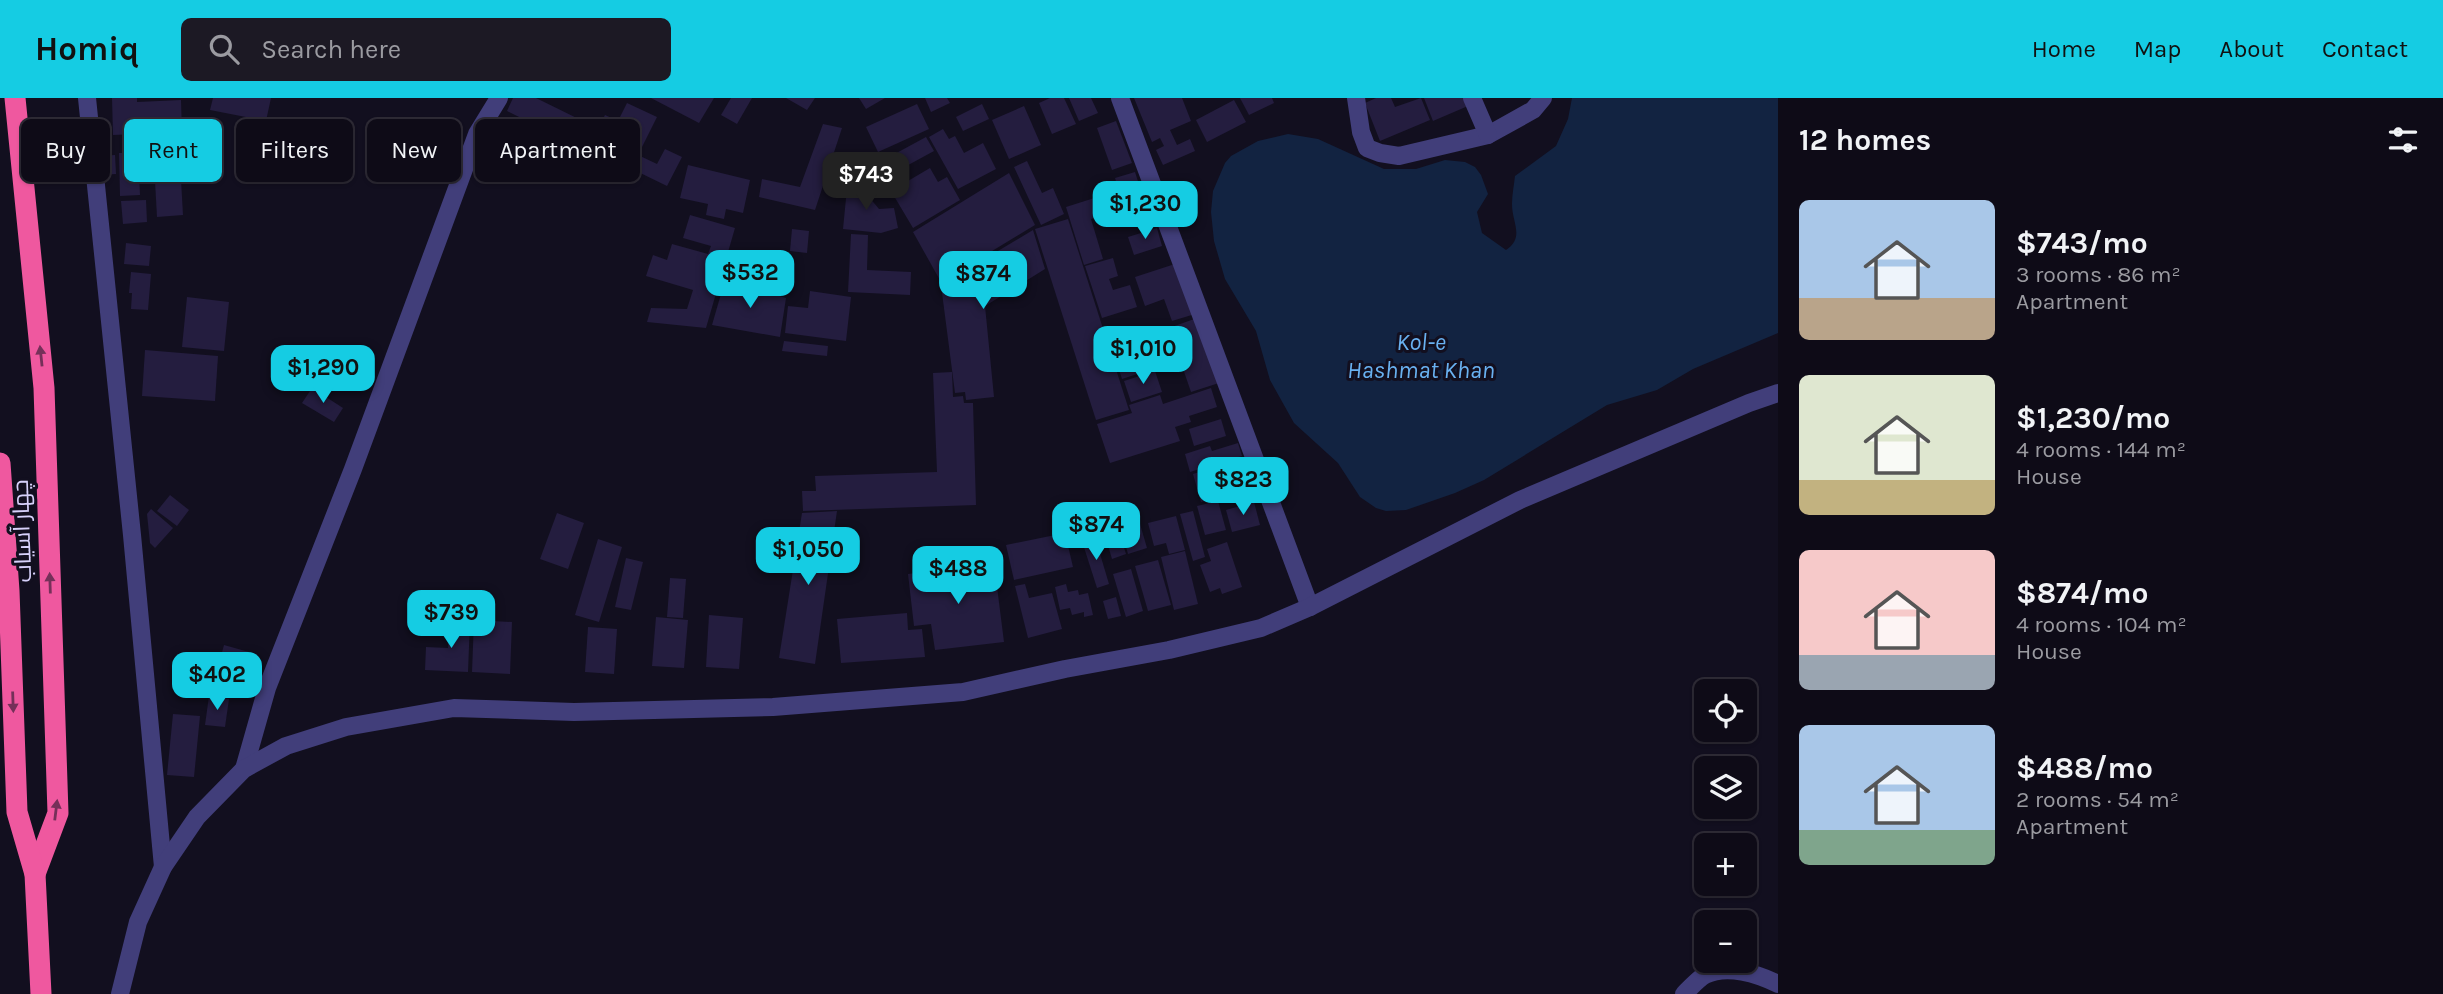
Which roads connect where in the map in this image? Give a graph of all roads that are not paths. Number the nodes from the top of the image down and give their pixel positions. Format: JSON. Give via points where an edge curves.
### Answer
{"nodes":[{"id":1,"x":15,"y":98,"type":"edge"},
{"id":2,"x":87,"y":98,"type":"edge"},
{"id":3,"x":499,"y":98,"type":"edge"},
{"id":4,"x":1119,"y":98,"type":"edge"},
{"id":5,"x":1356,"y":98,"type":"edge"},
{"id":6,"x":1472,"y":98,"type":"edge"},
{"id":7,"x":1543,"y":98,"type":"edge"},
{"id":8,"x":1488,"y":135,"type":"junction"},
{"id":9,"x":1778,"y":393,"type":"edge"},
{"id":10,"x":0,"y":463,"type":"edge"},
{"id":11,"x":4,"y":585,"type":"edge"},
{"id":12,"x":1310,"y":607,"type":"junction"},
{"id":13,"x":244,"y":769,"type":"junction"},
{"id":14,"x":163,"y":867,"type":"junction"},
{"id":15,"x":35,"y":874,"type":"junction"},
{"id":16,"x":1778,"y":984,"type":"edge"},
{"id":17,"x":41,"y":994,"type":"edge"},
{"id":18,"x":120,"y":994,"type":"edge"},
{"id":19,"x":1684,"y":994,"type":"edge"}],
"edges":[{"from":15,"to":1,"type":"highway","name":"چهار آسیاب","one_way":true,"via":[[58,813],[44,388]]},
{"from":2,"to":14,"type":"street"},
{"from":3,"to":13,"type":"street","via":[[477,134],[267,688]]},
{"from":4,"to":12,"type":"street"},
{"from":5,"to":8,"type":"street","via":[[1367,148],[1380,153],[1399,156]]},
{"from":6,"to":8,"type":"street"},
{"from":7,"to":8,"type":"street","via":[[1533,110]]},
{"from":9,"to":12,"type":"street","via":[[1520,500]]},
{"from":10,"to":11,"type":"highway","name":"چهار آسیاب"},
{"from":11,"to":15,"type":"highway","name":"چهار آسیاب","one_way":true,"via":[[17,812]]},
{"from":12,"to":13,"type":"street","via":[[1261,628],[963,692],[773,707],[574,712],[454,708],[346,727],[286,746]]},
{"from":13,"to":14,"type":"street","via":[[197,817]]},
{"from":14,"to":18,"type":"street","via":[[138,922]]},
{"from":15,"to":17,"type":"highway","name":"چهار آسیاب"},
{"from":16,"to":19,"type":"street","via":[[1756,974],[1728,971],[1706,975]]}]}
